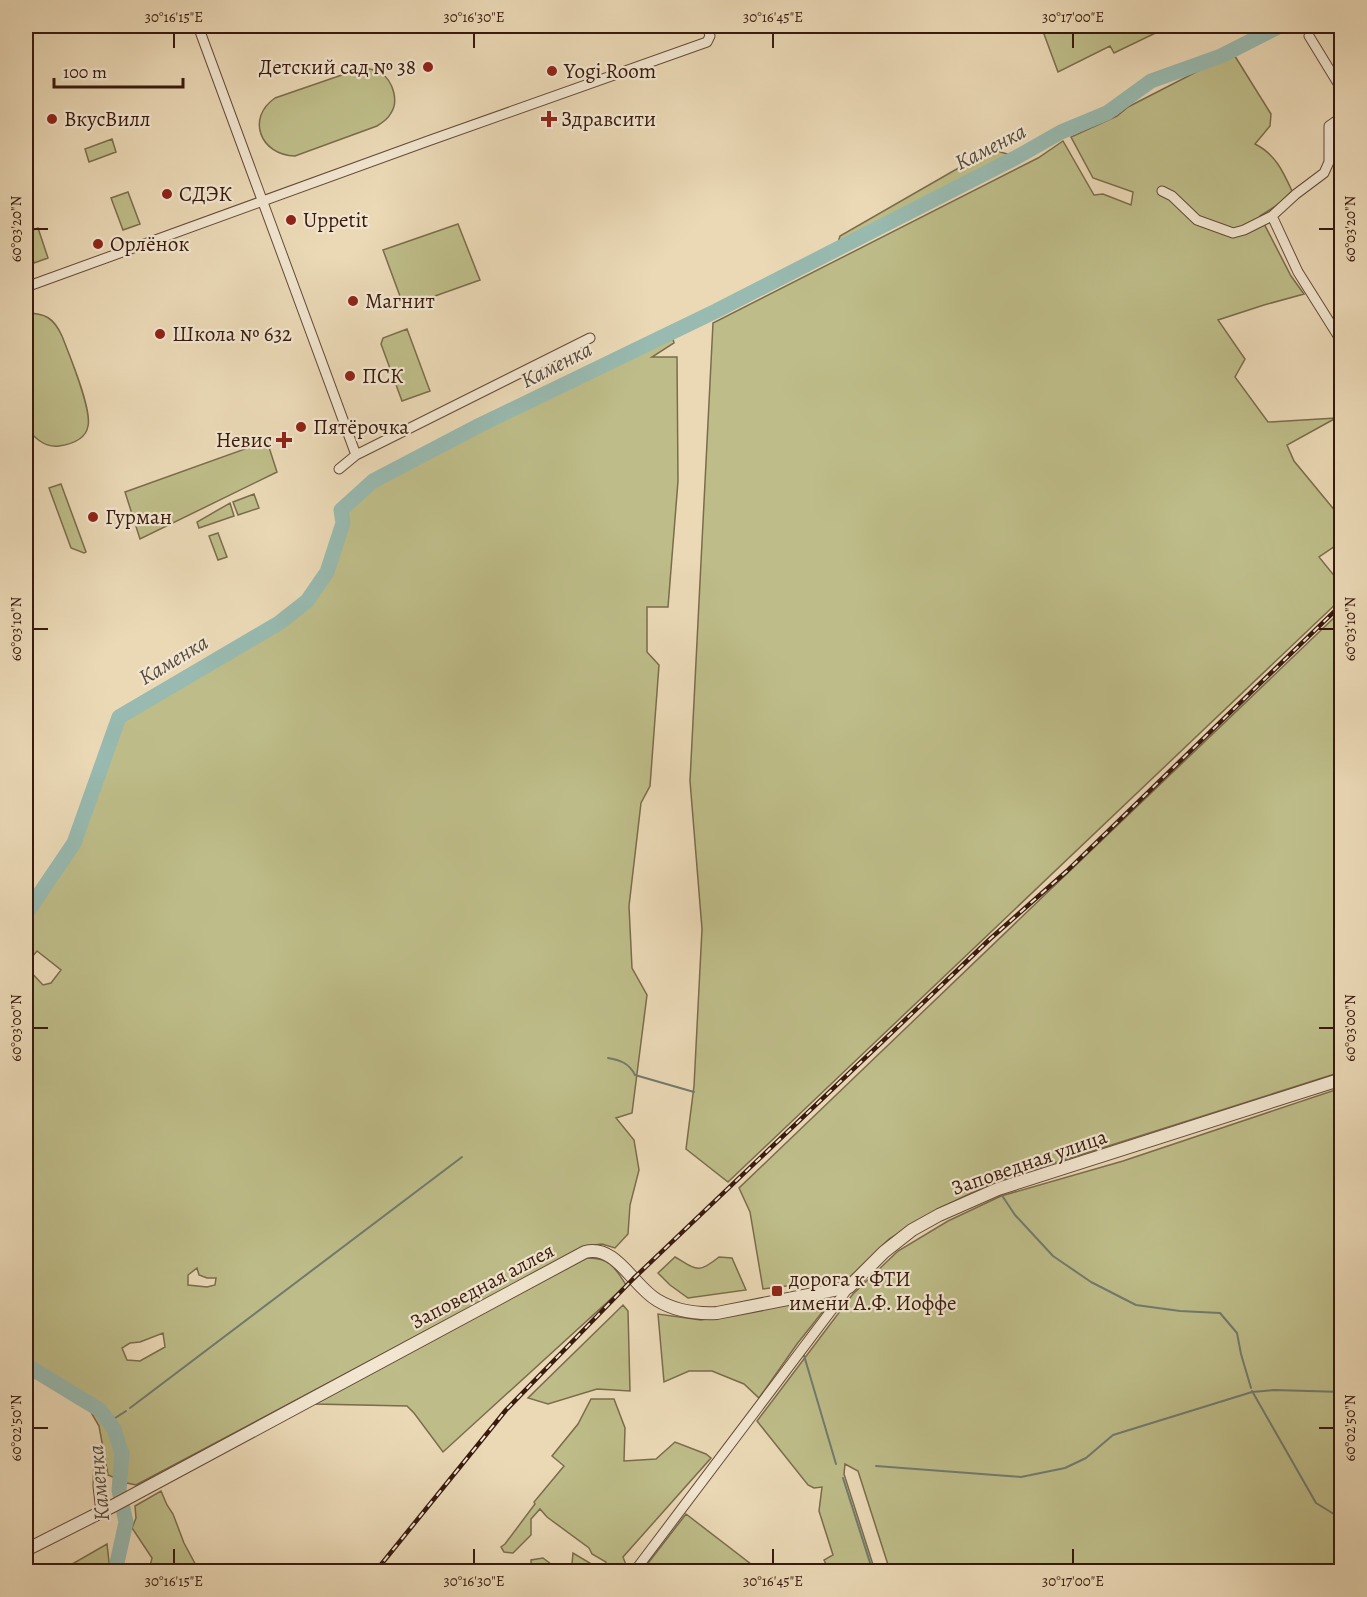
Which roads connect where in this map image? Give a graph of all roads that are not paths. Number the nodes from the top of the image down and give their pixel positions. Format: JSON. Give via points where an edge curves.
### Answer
{"nodes":[{"id":1,"x":198,"y":26,"type":"edge"},
{"id":2,"x":708,"y":26,"type":"edge"},
{"id":3,"x":1309,"y":36,"type":"dead end"},
{"id":4,"x":1341,"y":90,"type":"edge"},
{"id":5,"x":1341,"y":117,"type":"edge"},
{"id":6,"x":1162,"y":191,"type":"dead end"},
{"id":7,"x":262,"y":201,"type":"junction"},
{"id":8,"x":1272,"y":216,"type":"junction"},
{"id":9,"x":26,"y":287,"type":"edge"},
{"id":10,"x":590,"y":338,"type":"dead end"},
{"id":11,"x":1341,"y":342,"type":"edge"},
{"id":12,"x":356,"y":455,"type":"junction"},
{"id":13,"x":339,"y":469,"type":"dead end"},
{"id":14,"x":1341,"y":1079,"type":"edge"},
{"id":15,"x":849,"y":1287,"type":"junction"},
{"id":16,"x":99,"y":1451,"type":"dead end"},
{"id":17,"x":106,"y":1509,"type":"junction"},
{"id":18,"x":26,"y":1550,"type":"edge"},
{"id":19,"x":634,"y":1572,"type":"edge"}],
"edges":[{"from":1,"to":7,"type":"street"},
{"from":2,"to":7,"type":"street","via":[[708,42]]},
{"from":3,"to":4,"type":"street"},
{"from":5,"to":8,"type":"street","via":[[1329,126],[1329,162],[1324,173]]},
{"from":6,"to":8,"type":"street","via":[[1197,220],[1233,234]]},
{"from":7,"to":9,"type":"street"},
{"from":7,"to":12,"type":"street"},
{"from":8,"to":11,"type":"street","via":[[1298,272]]},
{"from":10,"to":12,"type":"street"},
{"from":12,"to":13,"type":"street"},
{"from":14,"to":15,"type":"street","name":"Заповедная улица","via":[[998,1189],[912,1230]]},
{"from":15,"to":17,"type":"street","name":"Заповедная аллея","via":[[702,1313],[657,1300],[613,1257],[594,1250],[585,1252]]},
{"from":15,"to":19,"type":"street","name":"Заповедная улица"},
{"from":16,"to":17,"type":"street","via":[[99,1486]]},
{"from":17,"to":18,"type":"street"}]}
